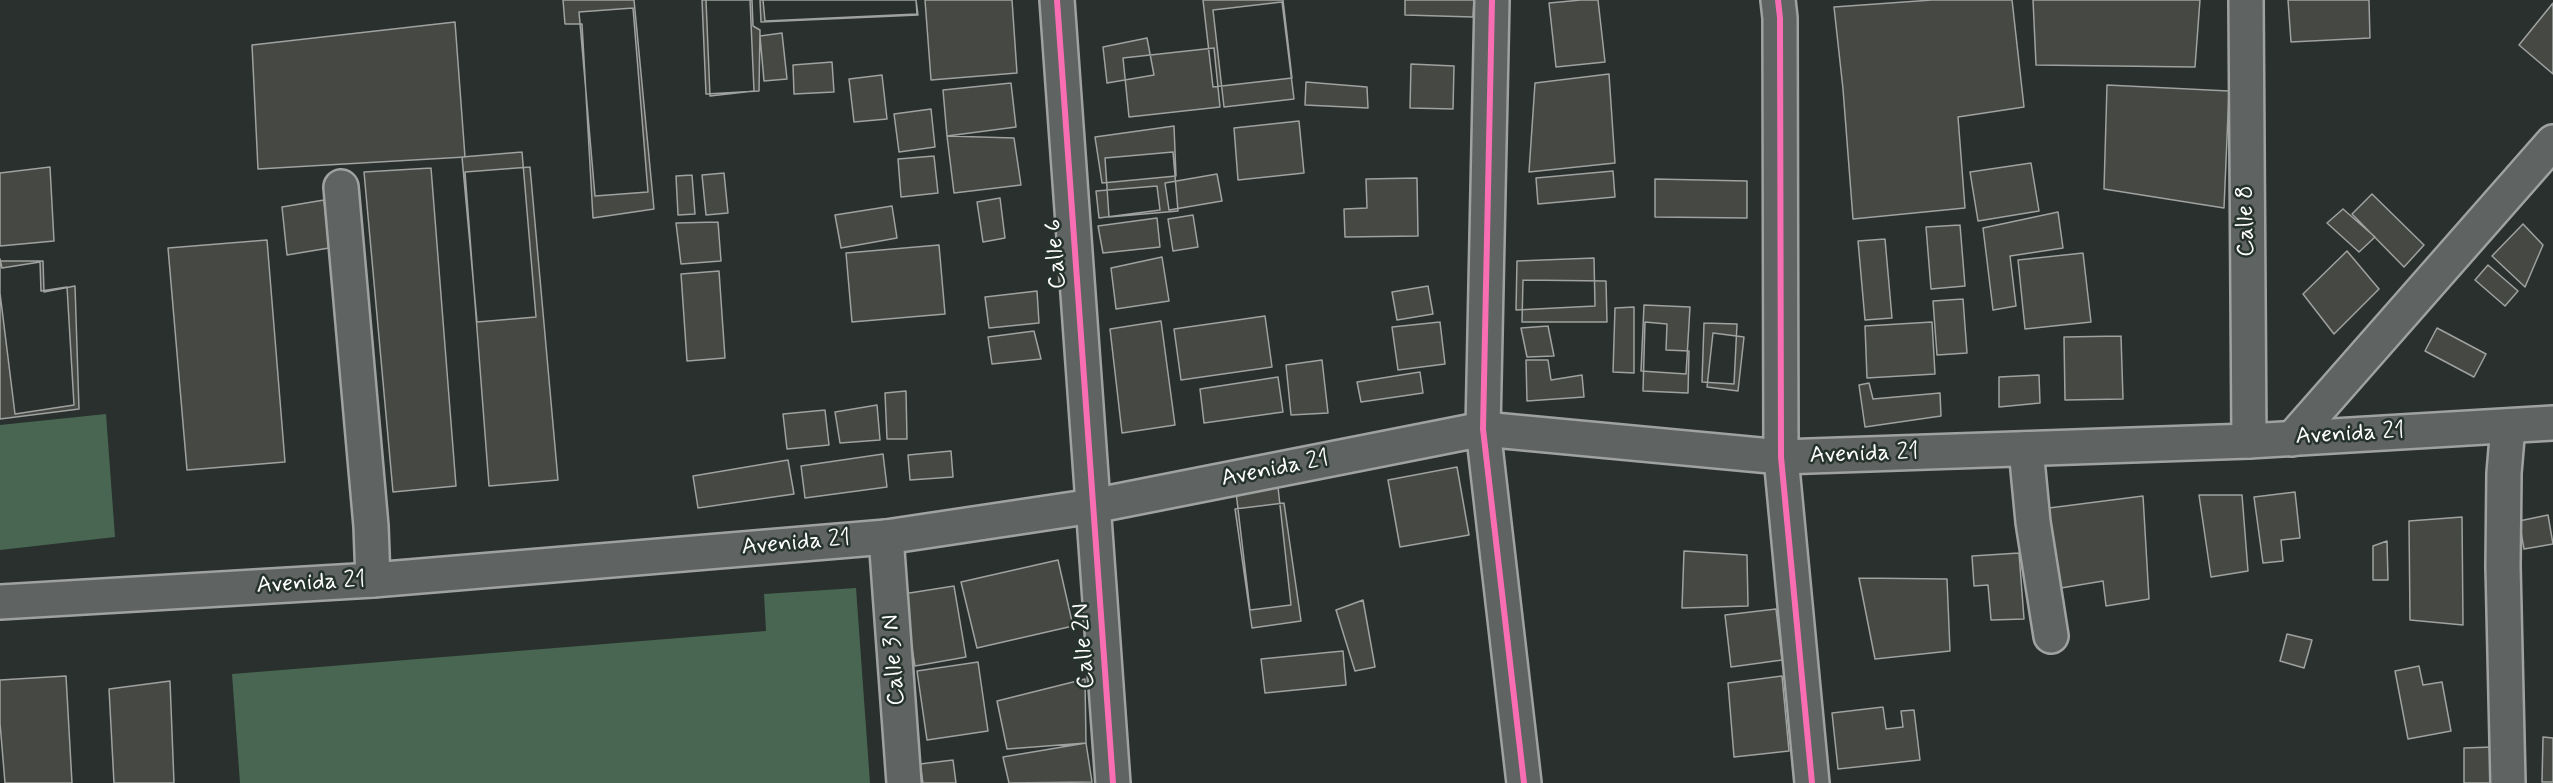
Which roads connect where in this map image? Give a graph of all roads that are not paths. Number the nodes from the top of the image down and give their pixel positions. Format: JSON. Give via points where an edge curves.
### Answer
{"nodes":[{"id":1,"x":1057,"y":0,"type":"edge"},
{"id":2,"x":1492,"y":0,"type":"edge"},
{"id":3,"x":1778,"y":0,"type":"edge"},
{"id":4,"x":2246,"y":0,"type":"edge"},
{"id":5,"x":2553,"y":142,"type":"edge"},
{"id":6,"x":341,"y":187,"type":"dead end"},
{"id":7,"x":2553,"y":423,"type":"edge"},
{"id":8,"x":2508,"y":426,"type":"junction"},
{"id":9,"x":1483,"y":429,"type":"junction"},
{"id":10,"x":2292,"y":439,"type":"junction"},
{"id":11,"x":2249,"y":441,"type":"junction"},
{"id":12,"x":2026,"y":449,"type":"junction"},
{"id":13,"x":1781,"y":457,"type":"junction"},
{"id":14,"x":1093,"y":506,"type":"junction"},
{"id":15,"x":886,"y":537,"type":"junction"},
{"id":16,"x":373,"y":580,"type":"junction"},
{"id":17,"x":0,"y":602,"type":"edge"},
{"id":18,"x":2051,"y":636,"type":"dead end"},
{"id":19,"x":904,"y":783,"type":"edge"},
{"id":20,"x":1113,"y":783,"type":"edge"},
{"id":21,"x":1524,"y":783,"type":"edge"},
{"id":22,"x":1812,"y":783,"type":"edge"},
{"id":23,"x":2508,"y":783,"type":"edge"}],
"edges":[{"from":1,"to":14,"type":"street","name":"Calle 6"},
{"from":2,"to":9,"type":"street"},
{"from":3,"to":13,"type":"street"},
{"from":4,"to":11,"type":"street","name":"Calle 8"},
{"from":5,"to":10,"type":"street"},
{"from":6,"to":16,"type":"street"},
{"from":7,"to":8,"type":"street","name":"Avenida 21"},
{"from":8,"to":10,"type":"street","name":"Avenida 21"},
{"from":8,"to":23,"type":"street","via":[[2503,566]]},
{"from":9,"to":13,"type":"street","name":"Avenida 21"},
{"from":9,"to":14,"type":"street","name":"Avenida 21"},
{"from":9,"to":21,"type":"street"},
{"from":10,"to":11,"type":"street","name":"Avenida 21"},
{"from":11,"to":12,"type":"street","name":"Avenida 21"},
{"from":12,"to":13,"type":"street","name":"Avenida 21"},
{"from":12,"to":18,"type":"street"},
{"from":13,"to":22,"type":"street"},
{"from":14,"to":15,"type":"street","name":"Avenida 21"},
{"from":14,"to":20,"type":"street","name":"Calle 2N"},
{"from":15,"to":16,"type":"street","name":"Avenida 21"},
{"from":15,"to":19,"type":"street","name":"Calle 3 N"},
{"from":16,"to":17,"type":"street","name":"Avenida 21"}]}
